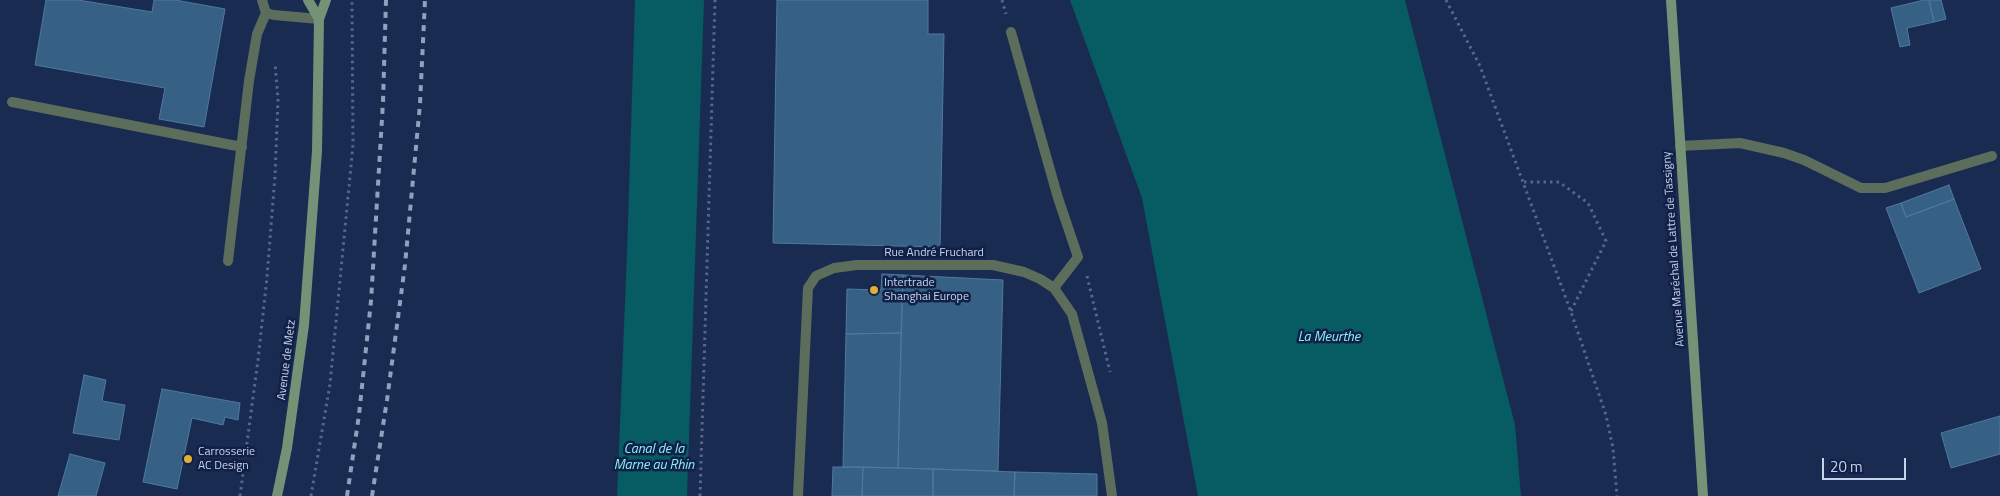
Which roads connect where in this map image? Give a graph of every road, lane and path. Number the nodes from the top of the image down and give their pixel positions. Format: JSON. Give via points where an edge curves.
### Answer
{"nodes":[{"id":1,"x":262,"y":0,"type":"edge"},
{"id":2,"x":308,"y":0,"type":"edge"},
{"id":3,"x":326,"y":0,"type":"edge"},
{"id":4,"x":352,"y":0,"type":"edge"},
{"id":5,"x":715,"y":0,"type":"edge"},
{"id":6,"x":1446,"y":0,"type":"edge"},
{"id":7,"x":1671,"y":0,"type":"edge"},
{"id":8,"x":266,"y":13,"type":"junction"},
{"id":9,"x":319,"y":19,"type":"junction"},
{"id":10,"x":1010,"y":32,"type":"dead end"},
{"id":11,"x":275,"y":62,"type":"dead end"},
{"id":12,"x":12,"y":102,"type":"dead end"},
{"id":13,"x":1680,"y":146,"type":"junction"},
{"id":14,"x":242,"y":147,"type":"junction"},
{"id":15,"x":1992,"y":156,"type":"dead end"},
{"id":16,"x":1523,"y":182,"type":"junction"},
{"id":17,"x":228,"y":261,"type":"dead end"},
{"id":18,"x":1054,"y":288,"type":"junction"},
{"id":19,"x":1571,"y":312,"type":"junction"},
{"id":20,"x":240,"y":496,"type":"edge"},
{"id":21,"x":276,"y":496,"type":"edge"},
{"id":22,"x":310,"y":496,"type":"edge"},
{"id":23,"x":700,"y":496,"type":"edge"},
{"id":24,"x":798,"y":496,"type":"edge"},
{"id":25,"x":1112,"y":496,"type":"edge"},
{"id":26,"x":1617,"y":496,"type":"edge"},
{"id":27,"x":1703,"y":496,"type":"edge"}],
"edges":[{"from":1,"to":8,"type":"street"},
{"from":2,"to":9,"type":"main road"},
{"from":3,"to":9,"type":"main road"},
{"from":4,"to":22,"type":"path","via":[[352,154],[330,384]]},
{"from":5,"to":23,"type":"path"},
{"from":6,"to":16,"type":"path","via":[[1480,66]]},
{"from":7,"to":13,"type":"main road","name":"Avenue Maréchal de Lattre de Tassigny"},
{"from":8,"to":9,"type":"street"},
{"from":8,"to":14,"type":"street","via":[[257,34]]},
{"from":9,"to":21,"type":"main road","name":"Avenue de Metz","via":[[317,151],[304,325],[287,448]]},
{"from":10,"to":18,"type":"street","via":[[1078,257]]},
{"from":11,"to":20,"type":"path","via":[[278,98],[267,277]]},
{"from":12,"to":14,"type":"street"},
{"from":13,"to":15,"type":"street","via":[[1740,143],[1784,153],[1861,188],[1885,188]]},
{"from":13,"to":27,"type":"main road","name":"Avenue Maréchal de Lattre de Tassigny"},
{"from":14,"to":17,"type":"street"},
{"from":16,"to":19,"type":"path"},
{"from":16,"to":19,"type":"path","via":[[1558,182],[1588,203],[1606,241]]},
{"from":18,"to":24,"type":"street","name":"Rue André Fruchard","via":[[1024,272],[993,266],[857,264],[834,268],[816,276],[808,288]]},
{"from":18,"to":25,"type":"street","name":"Rue André Fruchard","via":[[1072,314],[1102,423]]},
{"from":19,"to":26,"type":"path","via":[[1606,415]]}]}
